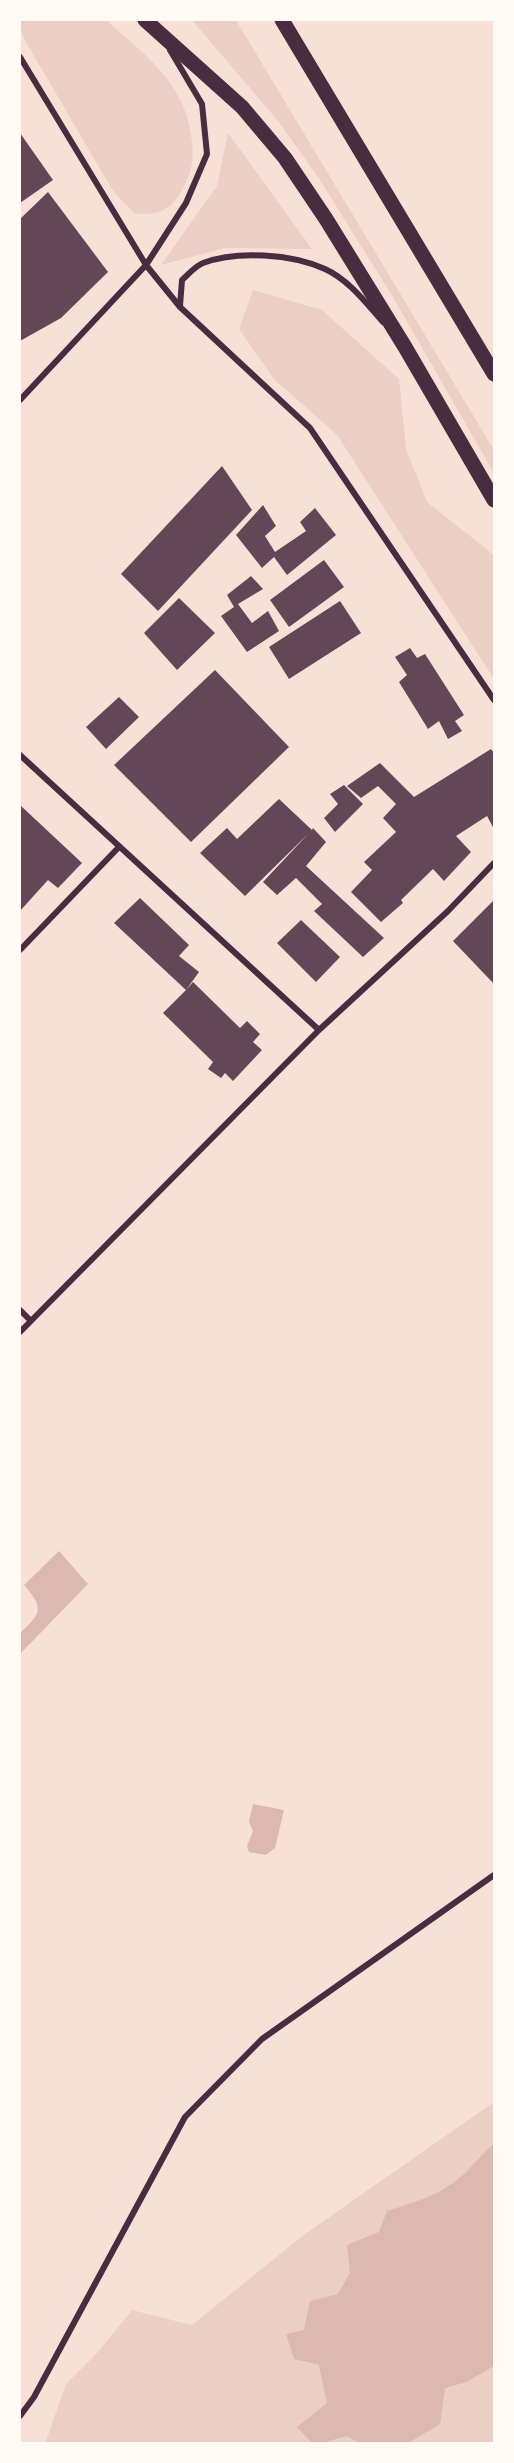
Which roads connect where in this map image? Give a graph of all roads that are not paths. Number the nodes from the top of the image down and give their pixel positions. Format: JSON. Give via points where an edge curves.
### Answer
{"nodes":[{"id":1,"x":145,"y":20,"type":"edge"},
{"id":2,"x":282,"y":20,"type":"edge"},
{"id":3,"x":163,"y":36,"type":"junction"},
{"id":4,"x":20,"y":57,"type":"edge"},
{"id":5,"x":146,"y":265,"type":"junction"},
{"id":6,"x":180,"y":307,"type":"junction"},
{"id":7,"x":405,"y":347,"type":"junction"},
{"id":8,"x":495,"y":374,"type":"edge"},
{"id":9,"x":20,"y":400,"type":"edge"},
{"id":10,"x":495,"y":500,"type":"edge"},
{"id":11,"x":495,"y":700,"type":"edge"},
{"id":12,"x":20,"y":755,"type":"edge"},
{"id":13,"x":118,"y":848,"type":"junction"},
{"id":14,"x":495,"y":863,"type":"edge"},
{"id":15,"x":20,"y":950,"type":"edge"},
{"id":16,"x":319,"y":1030,"type":"junction"},
{"id":17,"x":20,"y":1310,"type":"edge"},
{"id":18,"x":31,"y":1321,"type":"junction"},
{"id":19,"x":20,"y":1332,"type":"edge"},
{"id":20,"x":495,"y":1875,"type":"edge"},
{"id":21,"x":20,"y":2416,"type":"edge"}],
"edges":[{"from":1,"to":3,"type":"main road"},
{"from":2,"to":8,"type":"main road"},
{"from":3,"to":5,"type":"street","via":[[202,104],[207,154],[186,203]]},
{"from":3,"to":7,"type":"main road","via":[[242,107],[285,158]]},
{"from":4,"to":5,"type":"street"},
{"from":5,"to":6,"type":"street"},
{"from":5,"to":9,"type":"street"},
{"from":6,"to":7,"type":"street","via":[[182,280],[201,263],[262,255],[292,260],[326,269],[349,285]]},
{"from":6,"to":11,"type":"street","via":[[310,428]]},
{"from":7,"to":10,"type":"main road"},
{"from":12,"to":13,"type":"street"},
{"from":13,"to":15,"type":"street"},
{"from":13,"to":16,"type":"street"},
{"from":14,"to":16,"type":"street"},
{"from":16,"to":18,"type":"street"},
{"from":17,"to":18,"type":"street"},
{"from":18,"to":19,"type":"street"},
{"from":20,"to":21,"type":"street","via":[[262,2039],[184,2116],[34,2397]]}]}
